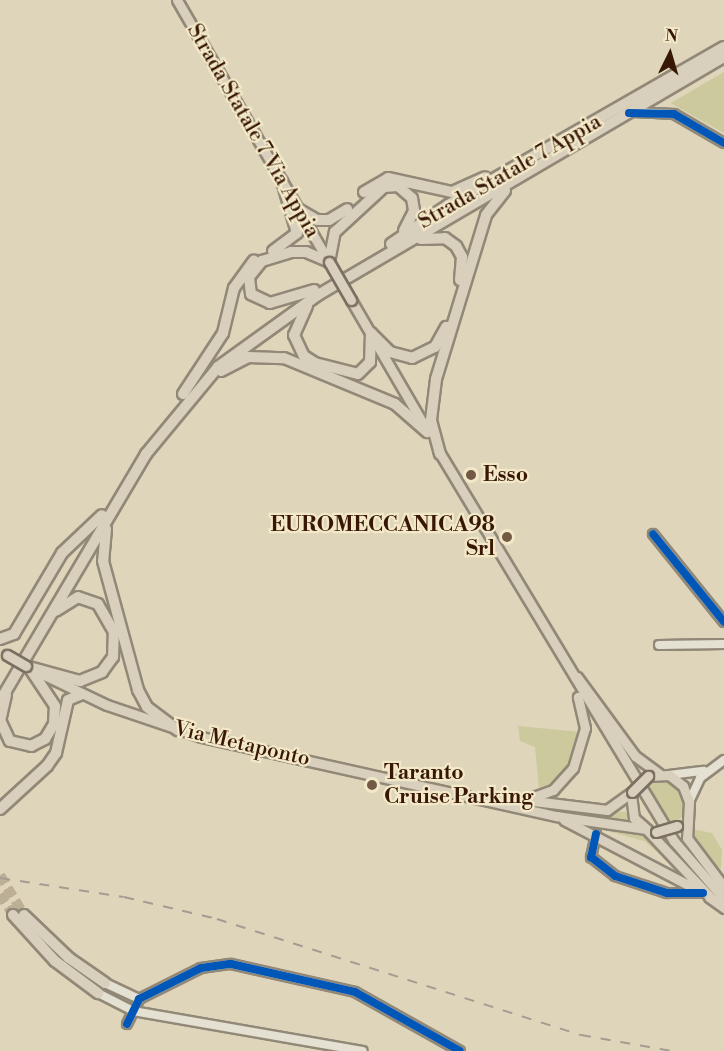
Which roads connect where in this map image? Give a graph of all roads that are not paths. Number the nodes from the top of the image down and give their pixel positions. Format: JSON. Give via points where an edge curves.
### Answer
{"nodes":[{"id":1,"x":177,"y":0,"type":"edge"},
{"id":2,"x":724,"y":47,"type":"edge"},
{"id":3,"x":724,"y":57,"type":"edge"},
{"id":4,"x":629,"y":113,"type":"junction"},
{"id":5,"x":724,"y":143,"type":"edge"},
{"id":6,"x":536,"y":156,"type":"junction"},
{"id":7,"x":282,"y":181,"type":"junction"},
{"id":8,"x":514,"y":181,"type":"junction"},
{"id":9,"x":298,"y":209,"type":"junction"},
{"id":10,"x":392,"y":244,"type":"junction"},
{"id":11,"x":405,"y":244,"type":"junction"},
{"id":12,"x":329,"y":262,"type":"junction"},
{"id":13,"x":330,"y":284,"type":"junction"},
{"id":14,"x":316,"y":292,"type":"junction"},
{"id":15,"x":371,"y":333,"type":"junction"},
{"id":16,"x":185,"y":397,"type":"junction"},
{"id":17,"x":427,"y":432,"type":"junction"},
{"id":18,"x":440,"y":454,"type":"junction"},
{"id":19,"x":115,"y":506,"type":"junction"},
{"id":20,"x":102,"y":515,"type":"junction"},
{"id":21,"x":653,"y":534,"type":"dead end"},
{"id":22,"x":724,"y":622,"type":"edge"},
{"id":23,"x":35,"y":637,"type":"junction"},
{"id":24,"x":0,"y":639,"type":"edge"},
{"id":25,"x":724,"y":644,"type":"edge"},
{"id":26,"x":659,"y":645,"type":"dead end"},
{"id":27,"x":3,"y":654,"type":"edge"},
{"id":28,"x":562,"y":662,"type":"junction"},
{"id":29,"x":27,"y":667,"type":"junction"},
{"id":30,"x":4,"y":684,"type":"edge"},
{"id":31,"x":82,"y":694,"type":"junction"},
{"id":32,"x":0,"y":701,"type":"edge"},
{"id":33,"x":178,"y":730,"type":"junction"},
{"id":34,"x":724,"y":760,"type":"edge"},
{"id":35,"x":709,"y":770,"type":"junction"},
{"id":36,"x":652,"y":775,"type":"junction"},
{"id":37,"x":669,"y":775,"type":"junction"},
{"id":38,"x":632,"y":792,"type":"junction"},
{"id":39,"x":464,"y":793,"type":"junction"},
{"id":40,"x":525,"y":800,"type":"junction"},
{"id":41,"x":688,"y":807,"type":"junction"},
{"id":42,"x":0,"y":809,"type":"edge"},
{"id":43,"x":556,"y":816,"type":"junction"},
{"id":44,"x":651,"y":831,"type":"junction"},
{"id":45,"x":596,"y":834,"type":"junction"},
{"id":46,"x":724,"y":871,"type":"edge"},
{"id":47,"x":711,"y":872,"type":"junction"},
{"id":48,"x":723,"y":883,"type":"edge"},
{"id":49,"x":708,"y":896,"type":"junction"},
{"id":50,"x":724,"y":899,"type":"edge"},
{"id":51,"x":724,"y":908,"type":"edge"},
{"id":52,"x":101,"y":988,"type":"junction"},
{"id":53,"x":139,"y":999,"type":"junction"},
{"id":54,"x":133,"y":1011,"type":"junction"},
{"id":55,"x":127,"y":1024,"type":"dead end"},
{"id":56,"x":363,"y":1051,"type":"edge"},
{"id":57,"x":460,"y":1051,"type":"edge"}],
"edges":[{"from":1,"to":7,"type":"main road","name":"Strada Statale 7 Via Appia"},
{"from":2,"to":6,"type":"highway","name":"Strada Statale 7 Appia"},
{"from":3,"to":4,"type":"highway","name":"Strada Statale 7 Appia"},
{"from":4,"to":5,"type":"street","via":[[674,114]]},
{"from":4,"to":8,"type":"highway","name":"Strada Statale 7 Appia"},
{"from":6,"to":9,"type":"highway","via":[[452,192],[388,178],[329,220],[317,220]]},
{"from":6,"to":10,"type":"highway","name":"Strada Statale 7 Appia","via":[[448,204]]},
{"from":7,"to":9,"type":"main road","name":"Strada Statale 7 Via Appia"},
{"from":7,"to":16,"type":"highway","via":[[297,233],[286,246],[248,263],[240,274],[223,333]]},
{"from":8,"to":11,"type":"highway","name":"Strada Statale 7 Appia"},
{"from":8,"to":18,"type":"highway","via":[[486,215],[436,379],[431,420]]},
{"from":9,"to":12,"type":"main road","name":"Strada Statale 7 Via Appia"},
{"from":10,"to":12,"type":"highway","via":[[409,226],[414,211],[407,192],[392,186],[372,193],[346,216],[330,243]]},
{"from":10,"to":13,"type":"highway","name":"Strada Statale 7 Appia"},
{"from":11,"to":13,"type":"highway","name":"Strada Statale 7 Appia"},
{"from":11,"to":15,"type":"highway","via":[[430,236],[445,238],[462,257],[461,276],[444,333],[435,346],[412,358],[390,352]]},
{"from":12,"to":14,"type":"highway","via":[[306,252],[291,252],[262,261],[249,277],[251,294],[270,303]]},
{"from":12,"to":15,"type":"main road","name":"Strada Statale 7 Via Appia","bridge":true},
{"from":13,"to":14,"type":"highway"},
{"from":14,"to":15,"type":"highway","via":[[296,323],[294,335],[304,356],[334,371],[358,374],[370,362]]},
{"from":14,"to":16,"type":"highway","via":[[234,344]]},
{"from":15,"to":17,"type":"main road","name":"Strada Statale 7 Via Appia"},
{"from":16,"to":17,"type":"highway","via":[[235,362],[273,355],[395,404]]},
{"from":16,"to":19,"type":"highway"},
{"from":16,"to":20,"type":"highway"},
{"from":17,"to":18,"type":"main road","name":"Strada Statale 7 Via Appia"},
{"from":18,"to":28,"type":"main road","name":"Strada Statale 7 Via Appia"},
{"from":19,"to":23,"type":"highway"},
{"from":19,"to":33,"type":"highway","via":[[102,555],[135,682],[147,707]]},
{"from":20,"to":24,"type":"highway","via":[[62,553],[14,634]]},
{"from":20,"to":30,"type":"highway"},
{"from":21,"to":22,"type":"street"},
{"from":23,"to":29,"type":"highway","via":[[62,604],[83,598],[106,612],[116,648],[105,669],[86,680],[70,680]]},
{"from":23,"to":30,"type":"highway"},
{"from":25,"to":26,"type":"street"},
{"from":27,"to":29,"type":"main road","name":"Via Metaponto","bridge":true},
{"from":28,"to":36,"type":"main road"},
{"from":28,"to":40,"type":"main road","via":[[585,713],[582,741],[564,779],[553,790]]},
{"from":28,"to":50,"type":"main road","via":[[674,841]]},
{"from":29,"to":30,"type":"highway","via":[[55,706],[52,729],[36,745],[15,744],[3,732]]},
{"from":29,"to":31,"type":"main road","name":"Via Metaponto"},
{"from":30,"to":32,"type":"highway"},
{"from":31,"to":33,"type":"main road","name":"Via Metaponto"},
{"from":31,"to":42,"type":"highway","via":[[68,700],[56,753],[47,766]]},
{"from":33,"to":39,"type":"main road","name":"Via Metaponto"},
{"from":34,"to":35,"type":"street"},
{"from":35,"to":37,"type":"street"},
{"from":35,"to":41,"type":"street"},
{"from":36,"to":37,"type":"main road"},
{"from":36,"to":38,"type":"main road","bridge":true},
{"from":37,"to":41,"type":"main road","via":[[683,786]]},
{"from":38,"to":40,"type":"main road","via":[[607,810]]},
{"from":38,"to":44,"type":"main road","via":[[631,811]]},
{"from":39,"to":40,"type":"main road"},
{"from":39,"to":43,"type":"main road"},
{"from":41,"to":44,"type":"main road","bridge":true,"via":[[677,826]]},
{"from":41,"to":47,"type":"main road","via":[[687,838]]},
{"from":43,"to":44,"type":"main road"},
{"from":43,"to":45,"type":"main road"},
{"from":44,"to":49,"type":"main road"},
{"from":45,"to":49,"type":"main road"},
{"from":45,"to":49,"type":"street","via":[[591,857],[615,876],[667,893]]},
{"from":46,"to":47,"type":"street"},
{"from":47,"to":48,"type":"main road"},
{"from":49,"to":51,"type":"main road"},
{"from":52,"to":52,"type":"highway","via":[[69,958],[15,915],[55,961]]},
{"from":52,"to":53,"type":"street"},
{"from":52,"to":54,"type":"street"},
{"from":53,"to":54,"type":"street"},
{"from":53,"to":57,"type":"street","via":[[208,965],[267,969],[364,996]]},
{"from":54,"to":55,"type":"street"},
{"from":54,"to":56,"type":"street"}]}
